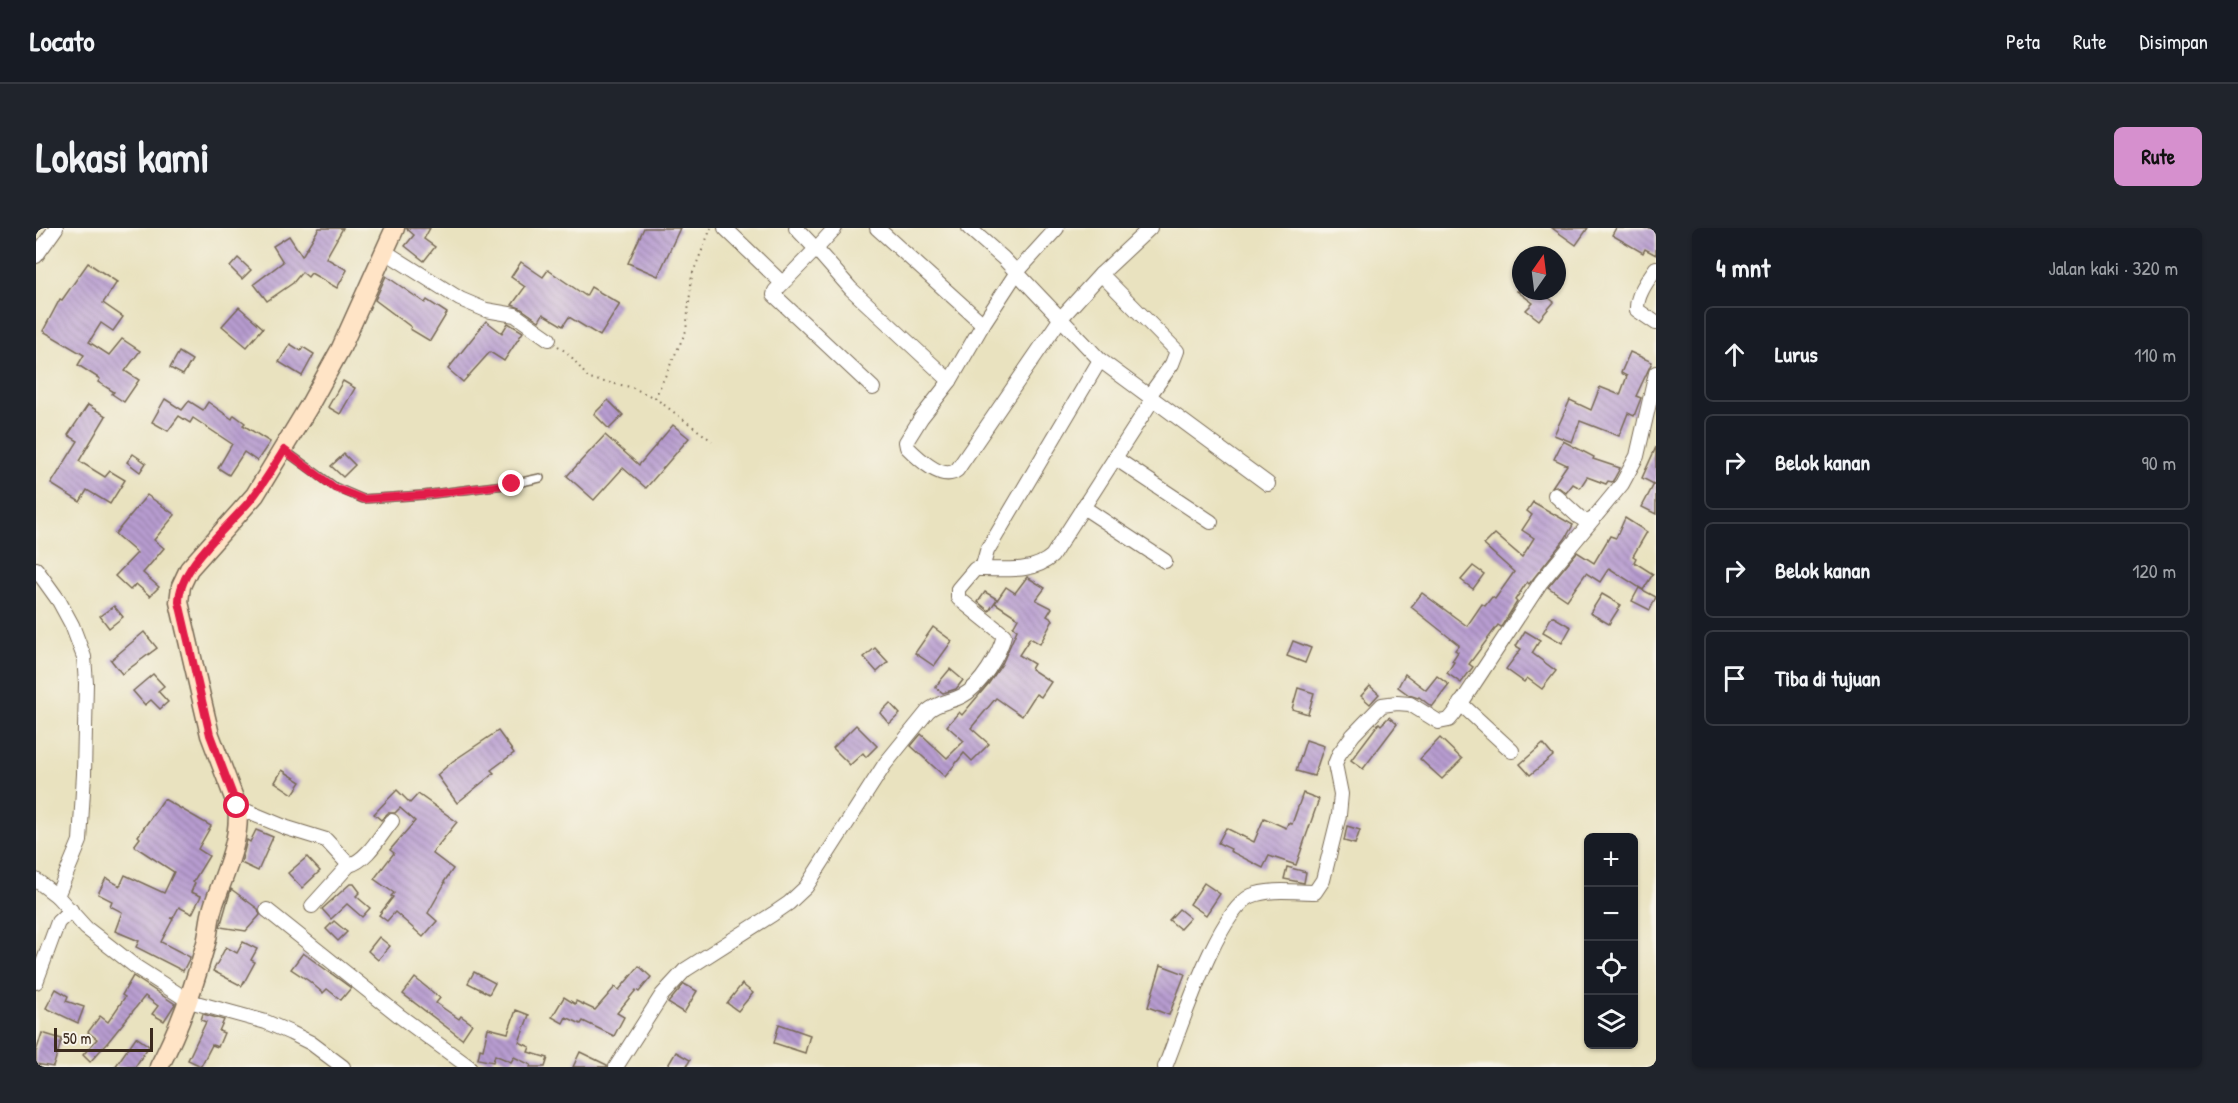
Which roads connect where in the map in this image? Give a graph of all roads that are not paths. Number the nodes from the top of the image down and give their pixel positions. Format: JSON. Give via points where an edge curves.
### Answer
{"nodes":[{"id":1,"x":56,"y":228,"type":"edge"},
{"id":2,"x":395,"y":228,"type":"edge"},
{"id":3,"x":724,"y":228,"type":"edge"},
{"id":4,"x":796,"y":228,"type":"edge"},
{"id":5,"x":835,"y":228,"type":"edge"},
{"id":6,"x":877,"y":228,"type":"edge"},
{"id":7,"x":969,"y":228,"type":"edge"},
{"id":8,"x":1057,"y":228,"type":"edge"},
{"id":9,"x":1150,"y":228,"type":"edge"},
{"id":10,"x":816,"y":249,"type":"junction"},
{"id":11,"x":384,"y":251,"type":"junction"},
{"id":12,"x":36,"y":256,"type":"edge"},
{"id":13,"x":1656,"y":268,"type":"edge"},
{"id":14,"x":1017,"y":272,"type":"junction"},
{"id":15,"x":1101,"y":274,"type":"junction"},
{"id":16,"x":782,"y":283,"type":"junction"},
{"id":17,"x":1061,"y":318,"type":"junction"},
{"id":18,"x":1656,"y":323,"type":"edge"},
{"id":19,"x":983,"y":324,"type":"junction"},
{"id":20,"x":549,"y":339,"type":"road end"},
{"id":21,"x":1100,"y":360,"type":"junction"},
{"id":22,"x":1656,"y":373,"type":"edge"},
{"id":23,"x":950,"y":381,"type":"junction"},
{"id":24,"x":873,"y":388,"type":"dead end"},
{"id":25,"x":1151,"y":397,"type":"junction"},
{"id":26,"x":284,"y":450,"type":"junction"},
{"id":27,"x":1115,"y":458,"type":"junction"},
{"id":28,"x":540,"y":478,"type":"dead end"},
{"id":29,"x":1269,"y":484,"type":"dead end"},
{"id":30,"x":1555,"y":495,"type":"dead end"},
{"id":31,"x":1083,"y":507,"type":"junction"},
{"id":32,"x":1211,"y":522,"type":"dead end"},
{"id":33,"x":1589,"y":523,"type":"junction"},
{"id":34,"x":1165,"y":561,"type":"dead end"},
{"id":35,"x":36,"y":569,"type":"edge"},
{"id":36,"x":982,"y":569,"type":"junction"},
{"id":37,"x":1460,"y":702,"type":"junction"},
{"id":38,"x":1512,"y":751,"type":"dead end"},
{"id":39,"x":238,"y":812,"type":"junction"},
{"id":40,"x":392,"y":821,"type":"dead end"},
{"id":41,"x":349,"y":865,"type":"junction"},
{"id":42,"x":36,"y":880,"type":"edge"},
{"id":43,"x":57,"y":896,"type":"junction"},
{"id":44,"x":312,"y":906,"type":"dead end"},
{"id":45,"x":71,"y":910,"type":"junction"},
{"id":46,"x":267,"y":910,"type":"dead end"},
{"id":47,"x":36,"y":982,"type":"edge"},
{"id":48,"x":189,"y":1001,"type":"junction"},
{"id":49,"x":159,"y":1067,"type":"edge"},
{"id":50,"x":343,"y":1067,"type":"edge"},
{"id":51,"x":469,"y":1067,"type":"edge"},
{"id":52,"x":616,"y":1067,"type":"edge"},
{"id":53,"x":1165,"y":1067,"type":"edge"}],
"edges":[{"from":1,"to":12,"type":"street"},
{"from":2,"to":11,"type":"street"},
{"from":3,"to":16,"type":"street"},
{"from":4,"to":10,"type":"street"},
{"from":5,"to":10,"type":"street"},
{"from":6,"to":19,"type":"street"},
{"from":7,"to":14,"type":"street"},
{"from":8,"to":14,"type":"street"},
{"from":9,"to":15,"type":"street"},
{"from":10,"to":16,"type":"street"},
{"from":10,"to":23,"type":"street","via":[[851,289]]},
{"from":11,"to":20,"type":"street","via":[[460,299],[486,310],[515,315]]},
{"from":11,"to":26,"type":"street","via":[[341,348]]},
{"from":13,"to":18,"type":"street","via":[[1636,306]]},
{"from":14,"to":17,"type":"street"},
{"from":14,"to":19,"type":"street"},
{"from":15,"to":17,"type":"street"},
{"from":15,"to":25,"type":"street","via":[[1177,351]]},
{"from":16,"to":24,"type":"street","via":[[775,291],[776,297]]},
{"from":17,"to":21,"type":"street"},
{"from":17,"to":23,"type":"street","via":[[957,470],[945,475],[913,453],[906,442]]},
{"from":19,"to":23,"type":"street"},
{"from":21,"to":25,"type":"street"},
{"from":21,"to":36,"type":"street","via":[[987,551]]},
{"from":22,"to":33,"type":"street","via":[[1637,456],[1622,484]]},
{"from":25,"to":27,"type":"street"},
{"from":25,"to":29,"type":"street"},
{"from":26,"to":28,"type":"lane","via":[[335,488],[363,499],[501,486]]},
{"from":26,"to":39,"type":"street","via":[[255,495],[189,569],[179,593],[204,714]]},
{"from":27,"to":31,"type":"street"},
{"from":27,"to":32,"type":"street"},
{"from":30,"to":33,"type":"street"},
{"from":31,"to":34,"type":"street"},
{"from":31,"to":36,"type":"street","via":[[1043,565]]},
{"from":33,"to":37,"type":"street","via":[[1522,608]]},
{"from":35,"to":43,"type":"street","via":[[72,626],[84,657],[86,683],[80,841]]},
{"from":36,"to":52,"type":"street","via":[[975,569],[958,590],[958,598],[1004,635],[992,663],[964,695],[928,711],[885,764],[806,887],[773,914],[685,970],[662,995]]},
{"from":37,"to":38,"type":"street"},
{"from":37,"to":53,"type":"street","via":[[1449,720],[1439,722],[1410,705],[1382,705],[1353,735],[1335,764],[1341,804],[1323,880],[1316,892],[1261,893],[1250,897],[1234,912],[1212,946]]},
{"from":39,"to":41,"type":"street","via":[[246,811],[327,840]]},
{"from":39,"to":48,"type":"street","via":[[226,872]]},
{"from":40,"to":41,"type":"street","via":[[366,853]]},
{"from":41,"to":44,"type":"street"},
{"from":42,"to":43,"type":"street"},
{"from":43,"to":45,"type":"street"},
{"from":45,"to":47,"type":"street","via":[[58,922]]},
{"from":45,"to":48,"type":"street","via":[[86,928],[136,967]]},
{"from":46,"to":51,"type":"street"},
{"from":48,"to":49,"type":"street"},
{"from":48,"to":50,"type":"street","via":[[266,1022],[312,1043]]}]}
